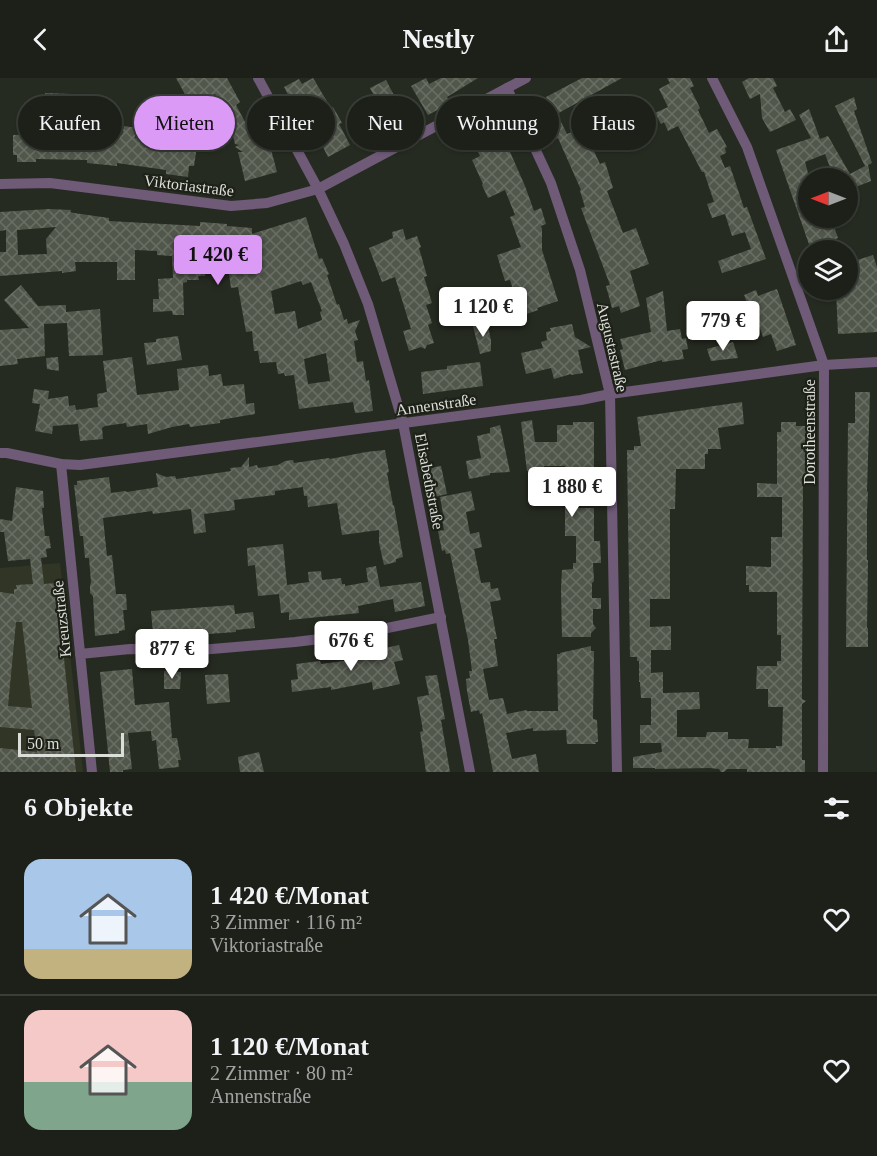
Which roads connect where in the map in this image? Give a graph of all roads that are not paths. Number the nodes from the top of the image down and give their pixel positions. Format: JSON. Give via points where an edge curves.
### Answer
{"nodes":[{"id":1,"x":258,"y":78,"type":"edge"},
{"id":2,"x":526,"y":78,"type":"edge"},
{"id":3,"x":712,"y":78,"type":"edge"},
{"id":4,"x":507,"y":88,"type":"junction"},
{"id":5,"x":0,"y":184,"type":"edge"},
{"id":6,"x":318,"y":189,"type":"junction"},
{"id":7,"x":877,"y":362,"type":"edge"},
{"id":8,"x":824,"y":365,"type":"junction"},
{"id":9,"x":610,"y":394,"type":"junction"},
{"id":10,"x":404,"y":423,"type":"junction"},
{"id":11,"x":0,"y":453,"type":"edge"},
{"id":12,"x":61,"y":464,"type":"junction"},
{"id":13,"x":441,"y":617,"type":"junction"},
{"id":14,"x":80,"y":654,"type":"junction"},
{"id":15,"x":92,"y":772,"type":"edge"},
{"id":16,"x":470,"y":772,"type":"edge"},
{"id":17,"x":617,"y":772,"type":"edge"},
{"id":18,"x":823,"y":772,"type":"edge"}],
"edges":[{"from":1,"to":6,"type":"street","name":"Elisabethstraße"},
{"from":2,"to":4,"type":"street","name":"Viktoriastraße"},
{"from":3,"to":8,"type":"street","name":"Dorotheenstraße","via":[[747,147]]},
{"from":4,"to":6,"type":"street","name":"Viktoriastraße"},
{"from":4,"to":9,"type":"street","name":"Augustastraße","via":[[551,183],[580,270]]},
{"from":5,"to":6,"type":"street","name":"Viktoriastraße","via":[[50,183],[231,206],[267,203]]},
{"from":6,"to":10,"type":"street","name":"Elisabethstraße","via":[[368,304]]},
{"from":7,"to":8,"type":"street","name":"Annenstraße"},
{"from":8,"to":9,"type":"street","name":"Annenstraße"},
{"from":8,"to":18,"type":"street","name":"Dorotheenstraße"},
{"from":9,"to":10,"type":"street","name":"Annenstraße"},
{"from":9,"to":17,"type":"street","name":"Augustastraße"},
{"from":10,"to":12,"type":"street","name":"Annenstraße","via":[[80,465]]},
{"from":10,"to":13,"type":"street","name":"Elisabethstraße"},
{"from":11,"to":12,"type":"street","name":"Annenstraße"},
{"from":12,"to":14,"type":"street","name":"Kreuzstraße"},
{"from":13,"to":14,"type":"street","via":[[295,642]]},
{"from":13,"to":16,"type":"street","name":"Elisabethstraße"},
{"from":14,"to":15,"type":"street","name":"Kreuzstraße"}]}
